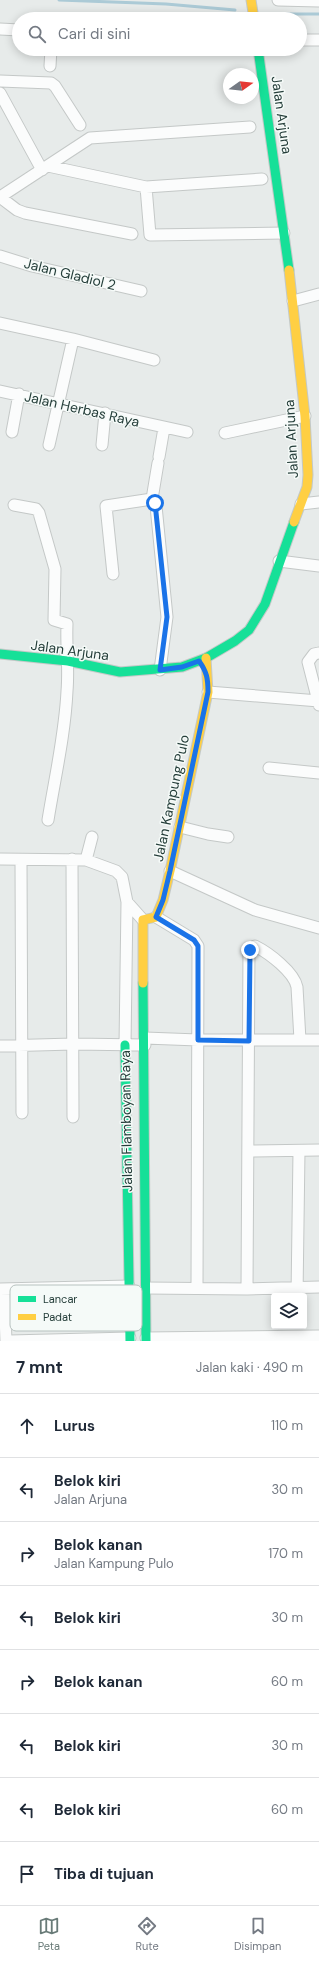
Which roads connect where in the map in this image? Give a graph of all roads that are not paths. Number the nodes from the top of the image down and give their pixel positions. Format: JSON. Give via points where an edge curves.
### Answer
{"nodes":[{"id":1,"x":278,"y":0,"type":"edge"},
{"id":2,"x":319,"y":1,"type":"edge"},
{"id":3,"x":0,"y":29,"type":"edge"},
{"id":4,"x":12,"y":30,"type":"edge"},
{"id":5,"x":307,"y":40,"type":"edge"},
{"id":6,"x":319,"y":40,"type":"edge"},
{"id":7,"x":51,"y":56,"type":"edge"},
{"id":8,"x":259,"y":56,"type":"edge"},
{"id":9,"x":50,"y":66,"type":"dead end"},
{"id":10,"x":0,"y":81,"type":"edge"},
{"id":11,"x":0,"y":93,"type":"edge"},
{"id":12,"x":80,"y":125,"type":"dead end"},
{"id":13,"x":250,"y":127,"type":"dead end"},
{"id":14,"x":45,"y":168,"type":"junction"},
{"id":15,"x":262,"y":179,"type":"dead end"},
{"id":16,"x":146,"y":187,"type":"junction"},
{"id":17,"x":0,"y":197,"type":"edge"},
{"id":18,"x":284,"y":233,"type":"junction"},
{"id":19,"x":132,"y":234,"type":"dead end"},
{"id":20,"x":0,"y":256,"type":"edge"},
{"id":21,"x":141,"y":291,"type":"dead end"},
{"id":22,"x":319,"y":294,"type":"edge"},
{"id":23,"x":293,"y":301,"type":"junction"},
{"id":24,"x":0,"y":323,"type":"edge"},
{"id":25,"x":73,"y":339,"type":"junction"},
{"id":26,"x":154,"y":360,"type":"dead end"},
{"id":27,"x":0,"y":391,"type":"edge"},
{"id":28,"x":19,"y":394,"type":"junction"},
{"id":29,"x":58,"y":402,"type":"junction"},
{"id":30,"x":105,"y":413,"type":"junction"},
{"id":31,"x":305,"y":416,"type":"junction"},
{"id":32,"x":164,"y":428,"type":"junction"},
{"id":33,"x":12,"y":432,"type":"dead end"},
{"id":34,"x":187,"y":432,"type":"dead end"},
{"id":35,"x":225,"y":433,"type":"dead end"},
{"id":36,"x":102,"y":444,"type":"dead end"},
{"id":37,"x":49,"y":445,"type":"dead end"},
{"id":38,"x":152,"y":499,"type":"junction"},
{"id":39,"x":319,"y":502,"type":"edge"},
{"id":40,"x":301,"y":504,"type":"junction"},
{"id":41,"x":14,"y":505,"type":"dead end"},
{"id":42,"x":279,"y":561,"type":"junction"},
{"id":43,"x":319,"y":566,"type":"edge"},
{"id":44,"x":113,"y":574,"type":"dead end"},
{"id":45,"x":319,"y":653,"type":"edge"},
{"id":46,"x":0,"y":654,"type":"edge"},
{"id":47,"x":202,"y":660,"type":"junction"},
{"id":48,"x":68,"y":661,"type":"junction"},
{"id":49,"x":160,"y":670,"type":"junction"},
{"id":50,"x":208,"y":692,"type":"junction"},
{"id":51,"x":318,"y":702,"type":"edge"},
{"id":52,"x":269,"y":768,"type":"dead end"},
{"id":53,"x":319,"y":774,"type":"edge"},
{"id":54,"x":48,"y":820,"type":"dead end"},
{"id":55,"x":180,"y":827,"type":"junction"},
{"id":56,"x":92,"y":837,"type":"dead end"},
{"id":57,"x":228,"y":837,"type":"dead end"},
{"id":58,"x":0,"y":859,"type":"edge"},
{"id":59,"x":21,"y":860,"type":"junction"},
{"id":60,"x":72,"y":860,"type":"junction"},
{"id":61,"x":86,"y":860,"type":"junction"},
{"id":62,"x":170,"y":871,"type":"junction"},
{"id":63,"x":127,"y":902,"type":"junction"},
{"id":64,"x":156,"y":917,"type":"junction"},
{"id":65,"x":143,"y":920,"type":"junction"},
{"id":66,"x":319,"y":928,"type":"edge"},
{"id":67,"x":198,"y":1040,"type":"junction"},
{"id":68,"x":300,"y":1040,"type":"junction"},
{"id":69,"x":319,"y":1040,"type":"edge"},
{"id":70,"x":249,"y":1041,"type":"junction"},
{"id":71,"x":145,"y":1042,"type":"junction"},
{"id":72,"x":73,"y":1044,"type":"junction"},
{"id":73,"x":21,"y":1045,"type":"junction"},
{"id":74,"x":125,"y":1045,"type":"junction"},
{"id":75,"x":0,"y":1046,"type":"edge"},
{"id":76,"x":22,"y":1112,"type":"dead end"},
{"id":77,"x":73,"y":1117,"type":"dead end"},
{"id":78,"x":249,"y":1150,"type":"junction"},
{"id":79,"x":319,"y":1150,"type":"edge"},
{"id":80,"x":299,"y":1151,"type":"junction"},
{"id":81,"x":129,"y":1285,"type":"edge"},
{"id":82,"x":319,"y":1286,"type":"edge"},
{"id":83,"x":146,"y":1288,"type":"junction"},
{"id":84,"x":197,"y":1288,"type":"junction"},
{"id":85,"x":2,"y":1289,"type":"edge"},
{"id":86,"x":247,"y":1289,"type":"junction"},
{"id":87,"x":296,"y":1292,"type":"edge"},
{"id":88,"x":298,"y":1331,"type":"edge"},
{"id":89,"x":317,"y":1337,"type":"edge"},
{"id":90,"x":130,"y":1339,"type":"edge"},
{"id":91,"x":146,"y":1340,"type":"edge"},
{"id":92,"x":6,"y":1341,"type":"edge"},
{"id":93,"x":10,"y":1341,"type":"edge"}],
"edges":[{"from":1,"to":2,"type":"street"},
{"from":3,"to":4,"type":"street"},
{"from":5,"to":6,"type":"street"},
{"from":7,"to":9,"type":"street"},
{"from":8,"to":18,"type":"street","name":"Jalan Arjuna"},
{"from":10,"to":12,"type":"street","via":[[51,83]]},
{"from":11,"to":14,"type":"street"},
{"from":13,"to":14,"type":"street","via":[[90,138]]},
{"from":14,"to":16,"type":"street"},
{"from":14,"to":17,"type":"street"},
{"from":15,"to":16,"type":"street"},
{"from":16,"to":18,"type":"street","via":[[150,235]]},
{"from":17,"to":19,"type":"street","via":[[17,210]]},
{"from":18,"to":23,"type":"street","name":"Jalan Arjuna"},
{"from":20,"to":21,"type":"street","name":"Jalan Gladiol 2"},
{"from":22,"to":23,"type":"street"},
{"from":23,"to":31,"type":"street","name":"Jalan Arjuna"},
{"from":24,"to":25,"type":"street"},
{"from":25,"to":26,"type":"street"},
{"from":25,"to":29,"type":"street"},
{"from":27,"to":28,"type":"street","name":"Jalan Herbas Raya"},
{"from":28,"to":29,"type":"street","name":"Jalan Herbas Raya"},
{"from":28,"to":33,"type":"street"},
{"from":29,"to":30,"type":"street","name":"Jalan Herbas Raya"},
{"from":29,"to":37,"type":"street"},
{"from":30,"to":32,"type":"street","name":"Jalan Herbas Raya"},
{"from":30,"to":36,"type":"street"},
{"from":31,"to":35,"type":"street"},
{"from":31,"to":40,"type":"street","name":"Jalan Arjuna","via":[[308,475]]},
{"from":32,"to":34,"type":"street","name":"Jalan Herbas Raya"},
{"from":32,"to":38,"type":"street"},
{"from":38,"to":44,"type":"street","via":[[106,506]]},
{"from":38,"to":49,"type":"street","via":[[156,506],[167,617]]},
{"from":39,"to":40,"type":"street"},
{"from":40,"to":42,"type":"street","name":"Jalan Arjuna"},
{"from":41,"to":48,"type":"street","via":[[36,509],[39,514],[55,570],[54,620],[67,624]]},
{"from":42,"to":43,"type":"street"},
{"from":42,"to":47,"type":"street","name":"Jalan Arjuna","via":[[265,604],[249,630]]},
{"from":45,"to":51,"type":"street","via":[[314,654],[308,662]]},
{"from":46,"to":48,"type":"street","name":"Jalan Arjuna"},
{"from":47,"to":49,"type":"street","name":"Jalan Arjuna","via":[[182,667]]},
{"from":47,"to":50,"type":"street","name":"Jalan Kampung Pulo","via":[[208,680]]},
{"from":48,"to":49,"type":"street","name":"Jalan Arjuna","via":[[120,672]]},
{"from":48,"to":54,"type":"street","via":[[65,719]]},
{"from":50,"to":51,"type":"street"},
{"from":50,"to":55,"type":"street","name":"Jalan Kampung Pulo"},
{"from":52,"to":53,"type":"street"},
{"from":55,"to":57,"type":"street"},
{"from":55,"to":62,"type":"street","name":"Jalan Kampung Pulo"},
{"from":56,"to":61,"type":"street"},
{"from":58,"to":59,"type":"street"},
{"from":59,"to":60,"type":"street"},
{"from":59,"to":73,"type":"street"},
{"from":60,"to":61,"type":"street"},
{"from":60,"to":72,"type":"street"},
{"from":61,"to":63,"type":"street","name":"Jalan Flamboyan Raya","via":[[120,874],[125,885]]},
{"from":62,"to":64,"type":"street","name":"Jalan Kampung Pulo"},
{"from":62,"to":66,"type":"street","via":[[255,910]]},
{"from":63,"to":65,"type":"street"},
{"from":63,"to":74,"type":"street","name":"Jalan Flamboyan Raya"},
{"from":64,"to":65,"type":"street"},
{"from":64,"to":67,"type":"street","via":[[194,940],[198,946]]},
{"from":65,"to":71,"type":"street","name":"Jalan Flamboyan Raya"},
{"from":67,"to":70,"type":"street"},
{"from":67,"to":71,"type":"street"},
{"from":67,"to":84,"type":"street"},
{"from":68,"to":69,"type":"street"},
{"from":68,"to":70,"type":"street"},
{"from":68,"to":70,"type":"street","via":[[295,979],[265,951],[255,946],[250,950]]},
{"from":70,"to":78,"type":"street"},
{"from":71,"to":74,"type":"street"},
{"from":71,"to":83,"type":"street","name":"Jalan Flamboyan Raya"},
{"from":72,"to":73,"type":"street"},
{"from":72,"to":74,"type":"street"},
{"from":72,"to":77,"type":"street"},
{"from":73,"to":75,"type":"street"},
{"from":73,"to":76,"type":"street"},
{"from":74,"to":81,"type":"street","name":"Jalan Flamboyan Raya"},
{"from":78,"to":80,"type":"street"},
{"from":78,"to":86,"type":"street"},
{"from":79,"to":80,"type":"street"},
{"from":80,"to":87,"type":"street"},
{"from":82,"to":87,"type":"street"},
{"from":83,"to":84,"type":"street"},
{"from":83,"to":91,"type":"street","name":"Jalan Flamboyan Raya"},
{"from":84,"to":86,"type":"street"},
{"from":85,"to":92,"type":"street"},
{"from":86,"to":87,"type":"street"},
{"from":88,"to":89,"type":"street"},
{"from":88,"to":91,"type":"street"},
{"from":90,"to":93,"type":"street"}]}
